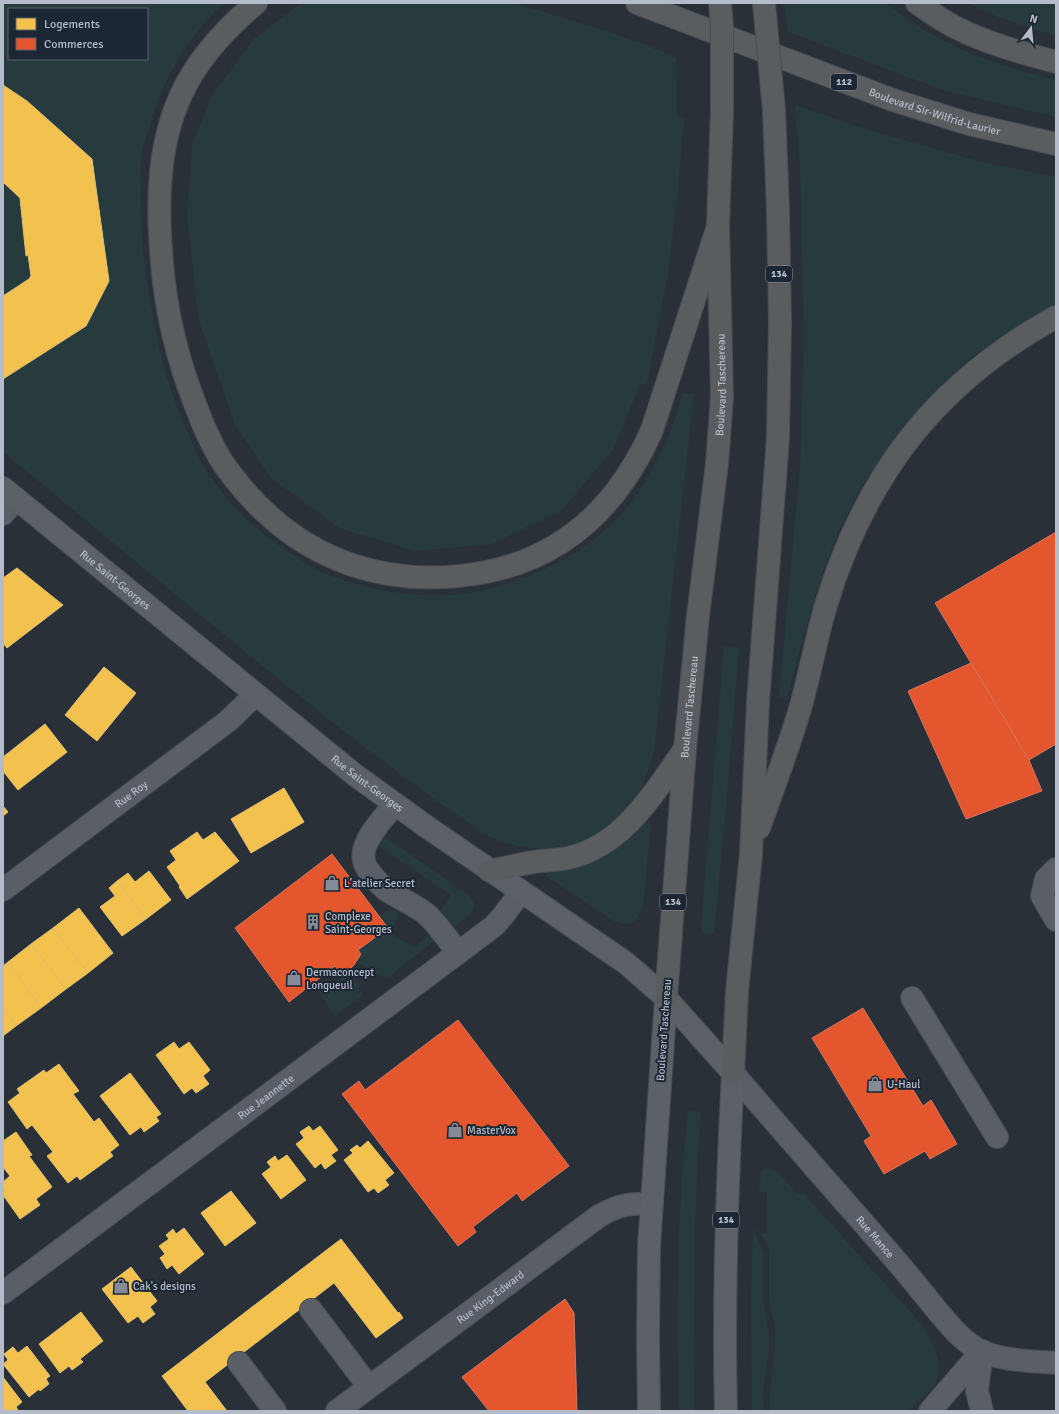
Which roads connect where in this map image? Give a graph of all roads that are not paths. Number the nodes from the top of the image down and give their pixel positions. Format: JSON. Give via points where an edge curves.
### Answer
{"nodes":[{"id":1,"x":256,"y":3,"type":"edge"},
{"id":2,"x":637,"y":3,"type":"edge"},
{"id":3,"x":720,"y":3,"type":"edge"},
{"id":4,"x":764,"y":3,"type":"edge"},
{"id":5,"x":916,"y":3,"type":"edge"},
{"id":6,"x":1056,"y":62,"type":"edge"},
{"id":7,"x":1056,"y":144,"type":"edge"},
{"id":8,"x":718,"y":226,"type":"junction"},
{"id":9,"x":1056,"y":317,"type":"edge"},
{"id":10,"x":7,"y":500,"type":"edge"},
{"id":11,"x":255,"y":695,"type":"junction"},
{"id":12,"x":685,"y":748,"type":"junction"},
{"id":13,"x":395,"y":804,"type":"junction"},
{"id":14,"x":750,"y":854,"type":"junction"},
{"id":15,"x":1056,"y":869,"type":"edge"},
{"id":16,"x":490,"y":871,"type":"junction"},
{"id":17,"x":3,"y":890,"type":"edge"},
{"id":18,"x":521,"y":892,"type":"junction"},
{"id":19,"x":1056,"y":920,"type":"edge"},
{"id":20,"x":458,"y":953,"type":"junction"},
{"id":21,"x":666,"y":998,"type":"junction"},
{"id":22,"x":912,"y":998,"type":"dead end"},
{"id":23,"x":733,"y":1073,"type":"junction"},
{"id":24,"x":997,"y":1137,"type":"dead end"},
{"id":25,"x":652,"y":1204,"type":"junction"},
{"id":26,"x":3,"y":1293,"type":"edge"},
{"id":27,"x":311,"y":1310,"type":"dead end"},
{"id":28,"x":982,"y":1351,"type":"junction"},
{"id":29,"x":239,"y":1363,"type":"dead end"},
{"id":30,"x":1056,"y":1363,"type":"edge"},
{"id":31,"x":369,"y":1387,"type":"junction"},
{"id":32,"x":275,"y":1411,"type":"edge"},
{"id":33,"x":336,"y":1411,"type":"edge"},
{"id":34,"x":649,"y":1411,"type":"edge"},
{"id":35,"x":726,"y":1411,"type":"edge"},
{"id":36,"x":930,"y":1411,"type":"edge"},
{"id":37,"x":982,"y":1411,"type":"edge"}],
"edges":[{"from":1,"to":8,"type":"highway","via":[[227,29],[201,59],[182,92],[169,127],[162,157],[159,208],[165,296],[186,380],[212,444],[223,463],[269,516],[286,531],[326,555],[367,570],[391,575],[460,577],[499,569],[540,555],[590,520],[619,488],[634,466],[652,430]]},
{"from":2,"to":7,"type":"highway","name":"Boulevard Sir-Wilfrid-Laurier","number":"112","via":[[893,100],[969,124]]},
{"from":3,"to":8,"type":"highway","name":"Boulevard Taschereau","number":"134","bridge":true,"via":[[722,109]]},
{"from":4,"to":14,"type":"highway","number":"134","bridge":true,"via":[[774,111],[778,211],[779,400]]},
{"from":5,"to":6,"type":"highway","via":[[966,32],[1006,48]]},
{"from":8,"to":12,"type":"highway","name":"Boulevard Taschereau","number":"134","via":[[722,397]]},
{"from":9,"to":14,"type":"highway","via":[[1003,350],[943,400],[903,447],[872,496],[851,536],[834,582],[820,625],[800,708]]},
{"from":10,"to":11,"type":"main road","name":"Rue Saint-Georges"},
{"from":11,"to":13,"type":"main road","name":"Rue Saint-Georges"},
{"from":11,"to":17,"type":"street","name":"Rue Roy","via":[[228,721]]},
{"from":12,"to":16,"type":"highway","via":[[641,811],[607,841],[569,858]]},
{"from":12,"to":21,"type":"highway","name":"Boulevard Taschereau","number":"134"},
{"from":13,"to":16,"type":"main road","name":"Rue Saint-Georges"},
{"from":13,"to":20,"type":"street","via":[[366,844],[363,851],[367,869],[379,884],[433,920]]},
{"from":14,"to":23,"type":"highway","number":"134","via":[[737,991]]},
{"from":15,"to":19,"type":"street","via":[[1046,878],[1042,896]]},
{"from":16,"to":18,"type":"main road","name":"Rue Saint-Georges"},
{"from":18,"to":20,"type":"street","name":"Rue Jeannette","via":[[494,926]]},
{"from":18,"to":21,"type":"main road","name":"Rue Saint-Georges","via":[[626,963]]},
{"from":20,"to":26,"type":"street","name":"Rue Jeannette"},
{"from":21,"to":23,"type":"main road","name":"Rue Saint-Georges"},
{"from":21,"to":25,"type":"main road","name":"Boulevard Taschereau","number":"134"},
{"from":22,"to":24,"type":"street"},
{"from":23,"to":28,"type":"street","name":"Rue Mance","via":[[951,1326]]},
{"from":23,"to":35,"type":"main road","number":"134","via":[[724,1312]]},
{"from":25,"to":31,"type":"street","name":"Rue King-Edward","via":[[622,1205],[599,1216]]},
{"from":25,"to":34,"type":"main road","name":"Boulevard Taschereau","number":"134","via":[[648,1286]]},
{"from":27,"to":31,"type":"street"},
{"from":28,"to":30,"type":"street","name":"Rue Mance","via":[[1007,1358]]},
{"from":28,"to":36,"type":"street"},
{"from":28,"to":37,"type":"street","via":[[977,1382]]},
{"from":29,"to":32,"type":"street"},
{"from":31,"to":33,"type":"street","name":"Rue King-Edward"}]}
